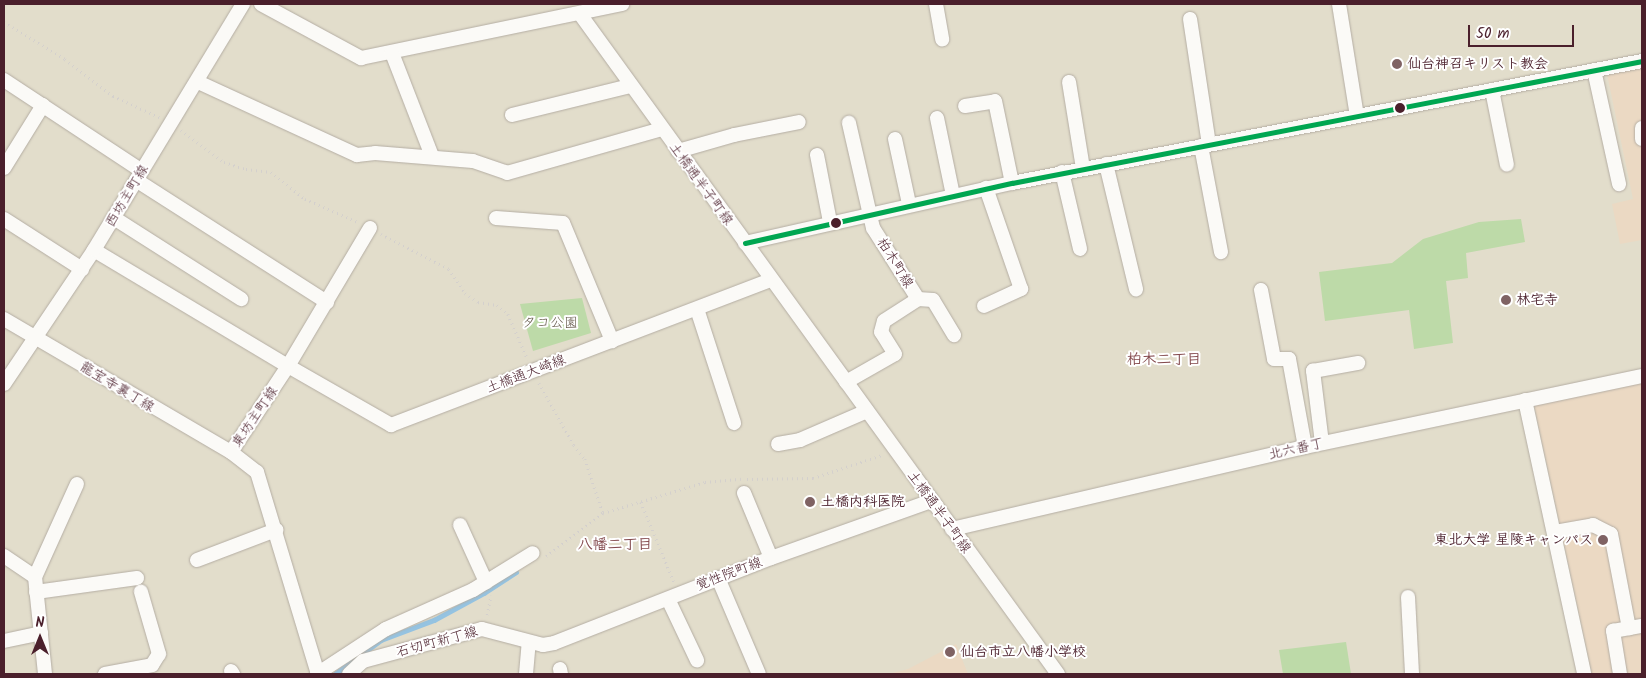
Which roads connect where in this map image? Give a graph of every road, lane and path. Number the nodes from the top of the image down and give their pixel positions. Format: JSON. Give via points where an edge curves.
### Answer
{"nodes":[{"id":1,"x":243,"y":4,"type":"edge"},
{"id":2,"x":261,"y":4,"type":"edge"},
{"id":3,"x":622,"y":4,"type":"edge"},
{"id":4,"x":936,"y":4,"type":"edge"},
{"id":5,"x":1339,"y":4,"type":"edge"},
{"id":6,"x":586,"y":10,"type":"edge"},
{"id":7,"x":1190,"y":18,"type":"dead end"},
{"id":8,"x":4,"y":22,"type":"edge"},
{"id":9,"x":942,"y":39,"type":"dead end"},
{"id":10,"x":392,"y":52,"type":"junction"},
{"id":11,"x":1642,"y":61,"type":"edge"},
{"id":12,"x":1594,"y":70,"type":"junction"},
{"id":13,"x":4,"y":80,"type":"edge"},
{"id":14,"x":198,"y":82,"type":"junction"},
{"id":15,"x":1069,"y":82,"type":"dead end"},
{"id":16,"x":630,"y":86,"type":"junction"},
{"id":17,"x":1492,"y":90,"type":"junction"},
{"id":18,"x":43,"y":105,"type":"junction"},
{"id":19,"x":965,"y":106,"type":"dead end"},
{"id":20,"x":512,"y":115,"type":"dead end"},
{"id":21,"x":1357,"y":116,"type":"junction"},
{"id":22,"x":937,"y":118,"type":"dead end"},
{"id":23,"x":799,"y":122,"type":"dead end"},
{"id":24,"x":170,"y":123,"type":"junction"},
{"id":25,"x":849,"y":123,"type":"dead end"},
{"id":26,"x":1642,"y":128,"type":"edge"},
{"id":27,"x":662,"y":129,"type":"junction"},
{"id":28,"x":895,"y":139,"type":"dead end"},
{"id":29,"x":1642,"y":139,"type":"edge"},
{"id":30,"x":1205,"y":145,"type":"junction"},
{"id":31,"x":678,"y":152,"type":"junction"},
{"id":32,"x":817,"y":155,"type":"dead end"},
{"id":33,"x":432,"y":156,"type":"junction"},
{"id":34,"x":1106,"y":164,"type":"junction"},
{"id":35,"x":1507,"y":165,"type":"dead end"},
{"id":36,"x":4,"y":168,"type":"edge"},
{"id":37,"x":1084,"y":168,"type":"junction"},
{"id":38,"x":1062,"y":172,"type":"junction"},
{"id":39,"x":139,"y":175,"type":"junction"},
{"id":40,"x":1012,"y":183,"type":"junction"},
{"id":41,"x":1619,"y":184,"type":"dead end"},
{"id":42,"x":986,"y":188,"type":"junction"},
{"id":43,"x":953,"y":195,"type":"junction"},
{"id":44,"x":909,"y":204,"type":"junction"},
{"id":45,"x":868,"y":214,"type":"junction"},
{"id":46,"x":114,"y":218,"type":"junction"},
{"id":47,"x":496,"y":218,"type":"dead end"},
{"id":48,"x":4,"y":219,"type":"edge"},
{"id":49,"x":830,"y":222,"type":"junction"},
{"id":50,"x":370,"y":228,"type":"junction"},
{"id":51,"x":745,"y":244,"type":"junction"},
{"id":52,"x":1080,"y":249,"type":"dead end"},
{"id":53,"x":94,"y":250,"type":"junction"},
{"id":54,"x":1221,"y":252,"type":"dead end"},
{"id":55,"x":82,"y":269,"type":"junction"},
{"id":56,"x":771,"y":280,"type":"junction"},
{"id":57,"x":1136,"y":289,"type":"dead end"},
{"id":58,"x":1261,"y":290,"type":"dead end"},
{"id":59,"x":241,"y":299,"type":"dead end"},
{"id":60,"x":918,"y":299,"type":"junction"},
{"id":61,"x":327,"y":302,"type":"junction"},
{"id":62,"x":984,"y":306,"type":"dead end"},
{"id":63,"x":697,"y":309,"type":"junction"},
{"id":64,"x":4,"y":319,"type":"edge"},
{"id":65,"x":954,"y":335,"type":"dead end"},
{"id":66,"x":35,"y":338,"type":"junction"},
{"id":67,"x":612,"y":342,"type":"junction"},
{"id":68,"x":1358,"y":363,"type":"dead end"},
{"id":69,"x":288,"y":366,"type":"junction"},
{"id":70,"x":533,"y":372,"type":"junction"},
{"id":71,"x":1642,"y":376,"type":"edge"},
{"id":72,"x":846,"y":382,"type":"junction"},
{"id":73,"x":4,"y":384,"type":"edge"},
{"id":74,"x":1525,"y":400,"type":"junction"},
{"id":75,"x":867,"y":411,"type":"junction"},
{"id":76,"x":734,"y":423,"type":"dead end"},
{"id":77,"x":1322,"y":443,"type":"junction"},
{"id":78,"x":778,"y":444,"type":"dead end"},
{"id":79,"x":1305,"y":447,"type":"junction"},
{"id":80,"x":231,"y":452,"type":"junction"},
{"id":81,"x":77,"y":484,"type":"dead end"},
{"id":82,"x":744,"y":493,"type":"dead end"},
{"id":83,"x":931,"y":501,"type":"junction"},
{"id":84,"x":641,"y":502,"type":"dead end"},
{"id":85,"x":460,"y":525,"type":"dead end"},
{"id":86,"x":952,"y":529,"type":"junction"},
{"id":87,"x":276,"y":530,"type":"junction"},
{"id":88,"x":1555,"y":532,"type":"junction"},
{"id":89,"x":4,"y":556,"type":"edge"},
{"id":90,"x":536,"y":557,"type":"joint"},
{"id":91,"x":771,"y":558,"type":"junction"},
{"id":92,"x":197,"y":560,"type":"dead end"},
{"id":93,"x":718,"y":578,"type":"junction"},
{"id":94,"x":486,"y":582,"type":"junction"},
{"id":95,"x":36,"y":585,"type":"junction"},
{"id":96,"x":491,"y":595,"type":"dead end"},
{"id":97,"x":673,"y":596,"type":"junction"},
{"id":98,"x":1408,"y":597,"type":"dead end"},
{"id":99,"x":1635,"y":627,"type":"edge"},
{"id":100,"x":482,"y":629,"type":"junction"},
{"id":101,"x":40,"y":633,"type":"junction"},
{"id":102,"x":4,"y":641,"type":"edge"},
{"id":103,"x":529,"y":642,"type":"junction"},
{"id":104,"x":697,"y":660,"type":"dead end"},
{"id":105,"x":45,"y":674,"type":"edge"},
{"id":106,"x":105,"y":674,"type":"edge"},
{"id":107,"x":318,"y":674,"type":"edge"},
{"id":108,"x":349,"y":674,"type":"edge"},
{"id":109,"x":526,"y":674,"type":"edge"},
{"id":110,"x":759,"y":674,"type":"edge"},
{"id":111,"x":1058,"y":674,"type":"edge"},
{"id":112,"x":1412,"y":674,"type":"edge"},
{"id":113,"x":1584,"y":674,"type":"edge"},
{"id":114,"x":1620,"y":674,"type":"edge"}],
"edges":[{"from":1,"to":14,"type":"street","name":"西坊主町線"},
{"from":2,"to":10,"type":"street","via":[[352,56],[361,58]]},
{"from":3,"to":6,"type":"street"},
{"from":4,"to":9,"type":"street"},
{"from":5,"to":21,"type":"street"},
{"from":6,"to":10,"type":"street"},
{"from":6,"to":16,"type":"street","name":"土橋通半子町線"},
{"from":7,"to":30,"type":"street"},
{"from":8,"to":24,"type":"path","via":[[65,59],[112,96],[138,105]]},
{"from":10,"to":33,"type":"street"},
{"from":11,"to":12,"type":"street"},
{"from":12,"to":17,"type":"street"},
{"from":12,"to":41,"type":"street"},
{"from":13,"to":18,"type":"street"},
{"from":14,"to":24,"type":"street","name":"西坊主町線"},
{"from":14,"to":33,"type":"street","via":[[357,155]]},
{"from":15,"to":37,"type":"street"},
{"from":16,"to":20,"type":"street"},
{"from":16,"to":27,"type":"street","name":"土橋通半子町線"},
{"from":17,"to":21,"type":"street"},
{"from":17,"to":35,"type":"street"},
{"from":18,"to":36,"type":"street"},
{"from":18,"to":39,"type":"street"},
{"from":19,"to":40,"type":"street","via":[[995,101]]},
{"from":21,"to":30,"type":"street"},
{"from":22,"to":43,"type":"street"},
{"from":23,"to":31,"type":"street","via":[[734,135]]},
{"from":24,"to":39,"type":"street","name":"西坊主町線"},
{"from":24,"to":50,"type":"path","via":[[224,162],[271,172],[304,199],[333,209]]},
{"from":25,"to":45,"type":"street","name":"柏木町線"},
{"from":26,"to":29,"type":"street"},
{"from":27,"to":31,"type":"street","name":"土橋通半子町線"},
{"from":27,"to":33,"type":"street","via":[[507,173],[473,161]]},
{"from":28,"to":44,"type":"street"},
{"from":30,"to":34,"type":"street"},
{"from":30,"to":54,"type":"street"},
{"from":31,"to":51,"type":"street","name":"土橋通半子町線"},
{"from":32,"to":49,"type":"street"},
{"from":34,"to":37,"type":"street"},
{"from":34,"to":57,"type":"street"},
{"from":37,"to":38,"type":"street"},
{"from":38,"to":40,"type":"street"},
{"from":38,"to":52,"type":"street"},
{"from":39,"to":46,"type":"street","name":"西坊主町線"},
{"from":39,"to":61,"type":"street"},
{"from":40,"to":42,"type":"street"},
{"from":42,"to":43,"type":"street"},
{"from":42,"to":62,"type":"street","via":[[1021,289]]},
{"from":43,"to":44,"type":"street"},
{"from":44,"to":45,"type":"street"},
{"from":45,"to":49,"type":"street"},
{"from":45,"to":60,"type":"street","name":"柏木町線","via":[[873,228]]},
{"from":46,"to":53,"type":"street","name":"西坊主町線"},
{"from":46,"to":59,"type":"street"},
{"from":47,"to":67,"type":"street","via":[[563,223]]},
{"from":48,"to":55,"type":"street"},
{"from":49,"to":51,"type":"street"},
{"from":50,"to":61,"type":"street","name":"東坊主町線"},
{"from":50,"to":70,"type":"path","via":[[449,269],[465,293],[478,302],[497,305],[508,314]]},
{"from":51,"to":56,"type":"street","name":"土橋通半子町線"},
{"from":53,"to":55,"type":"street","name":"西坊主町線"},
{"from":53,"to":69,"type":"street"},
{"from":55,"to":66,"type":"street","name":"西坊主町線"},
{"from":56,"to":63,"type":"street","name":"土橋通大崎線"},
{"from":56,"to":72,"type":"street","name":"土橋通半子町線"},
{"from":58,"to":79,"type":"street","via":[[1274,359],[1288,359]]},
{"from":60,"to":65,"type":"street","via":[[933,300]]},
{"from":60,"to":72,"type":"street","name":"柏木町線","via":[[884,321],[881,332],[895,354]]},
{"from":61,"to":69,"type":"street","name":"東坊主町線"},
{"from":63,"to":67,"type":"street","name":"土橋通大崎線"},
{"from":63,"to":76,"type":"street"},
{"from":64,"to":66,"type":"street","name":"龍宝寺裏丁線"},
{"from":66,"to":73,"type":"street","name":"西坊主町線"},
{"from":66,"to":80,"type":"street","name":"龍宝寺裏丁線"},
{"from":67,"to":70,"type":"street","name":"土橋通大崎線"},
{"from":68,"to":77,"type":"street","via":[[1313,371]]},
{"from":69,"to":70,"type":"street","name":"土橋通大崎線","via":[[390,425]]},
{"from":69,"to":80,"type":"street","name":"東坊主町線"},
{"from":70,"to":90,"type":"path","via":[[585,459],[603,513]]},
{"from":71,"to":74,"type":"street","name":"北六番丁"},
{"from":72,"to":75,"type":"street","name":"土橋通半子町線"},
{"from":74,"to":77,"type":"street","name":"北六番丁"},
{"from":74,"to":88,"type":"street"},
{"from":75,"to":78,"type":"street","via":[[800,440]]},
{"from":75,"to":83,"type":"street","name":"土橋通半子町線"},
{"from":77,"to":79,"type":"street","name":"北六番丁"},
{"from":79,"to":86,"type":"street","name":"北六番丁"},
{"from":80,"to":87,"type":"street","name":"東坊主町線","via":[[257,472]]},
{"from":81,"to":95,"type":"street"},
{"from":82,"to":91,"type":"street"},
{"from":83,"to":86,"type":"street","name":"土橋通半子町線"},
{"from":83,"to":91,"type":"street","name":"覚性院町線"},
{"from":84,"to":97,"type":"path"},
{"from":85,"to":94,"type":"street"},
{"from":86,"to":111,"type":"street","name":"土橋通半子町線"},
{"from":87,"to":92,"type":"street"},
{"from":87,"to":107,"type":"street","name":"東坊主町線"},
{"from":88,"to":99,"type":"street","via":[[1593,525],[1617,533]]},
{"from":88,"to":113,"type":"street"},
{"from":89,"to":95,"type":"street"},
{"from":90,"to":94,"type":"street"},
{"from":91,"to":93,"type":"street","name":"覚性院町線"},
{"from":93,"to":97,"type":"street","name":"覚性院町線"},
{"from":93,"to":110,"type":"street"},
{"from":94,"to":107,"type":"street","via":[[386,629]]},
{"from":95,"to":101,"type":"street"},
{"from":95,"to":106,"type":"street","via":[[139,585],[159,654],[152,665]]},
{"from":96,"to":100,"type":"path"},
{"from":97,"to":103,"type":"street","name":"覚性院町線","via":[[554,643],[543,646]]},
{"from":97,"to":104,"type":"street"},
{"from":98,"to":112,"type":"street"},
{"from":99,"to":114,"type":"street","via":[[1613,631]]},
{"from":100,"to":103,"type":"street","name":"石切町新丁線"},
{"from":100,"to":108,"type":"street","name":"石切町新丁線","via":[[363,661]]},
{"from":101,"to":102,"type":"street"},
{"from":101,"to":105,"type":"street"},
{"from":103,"to":109,"type":"street"}]}
